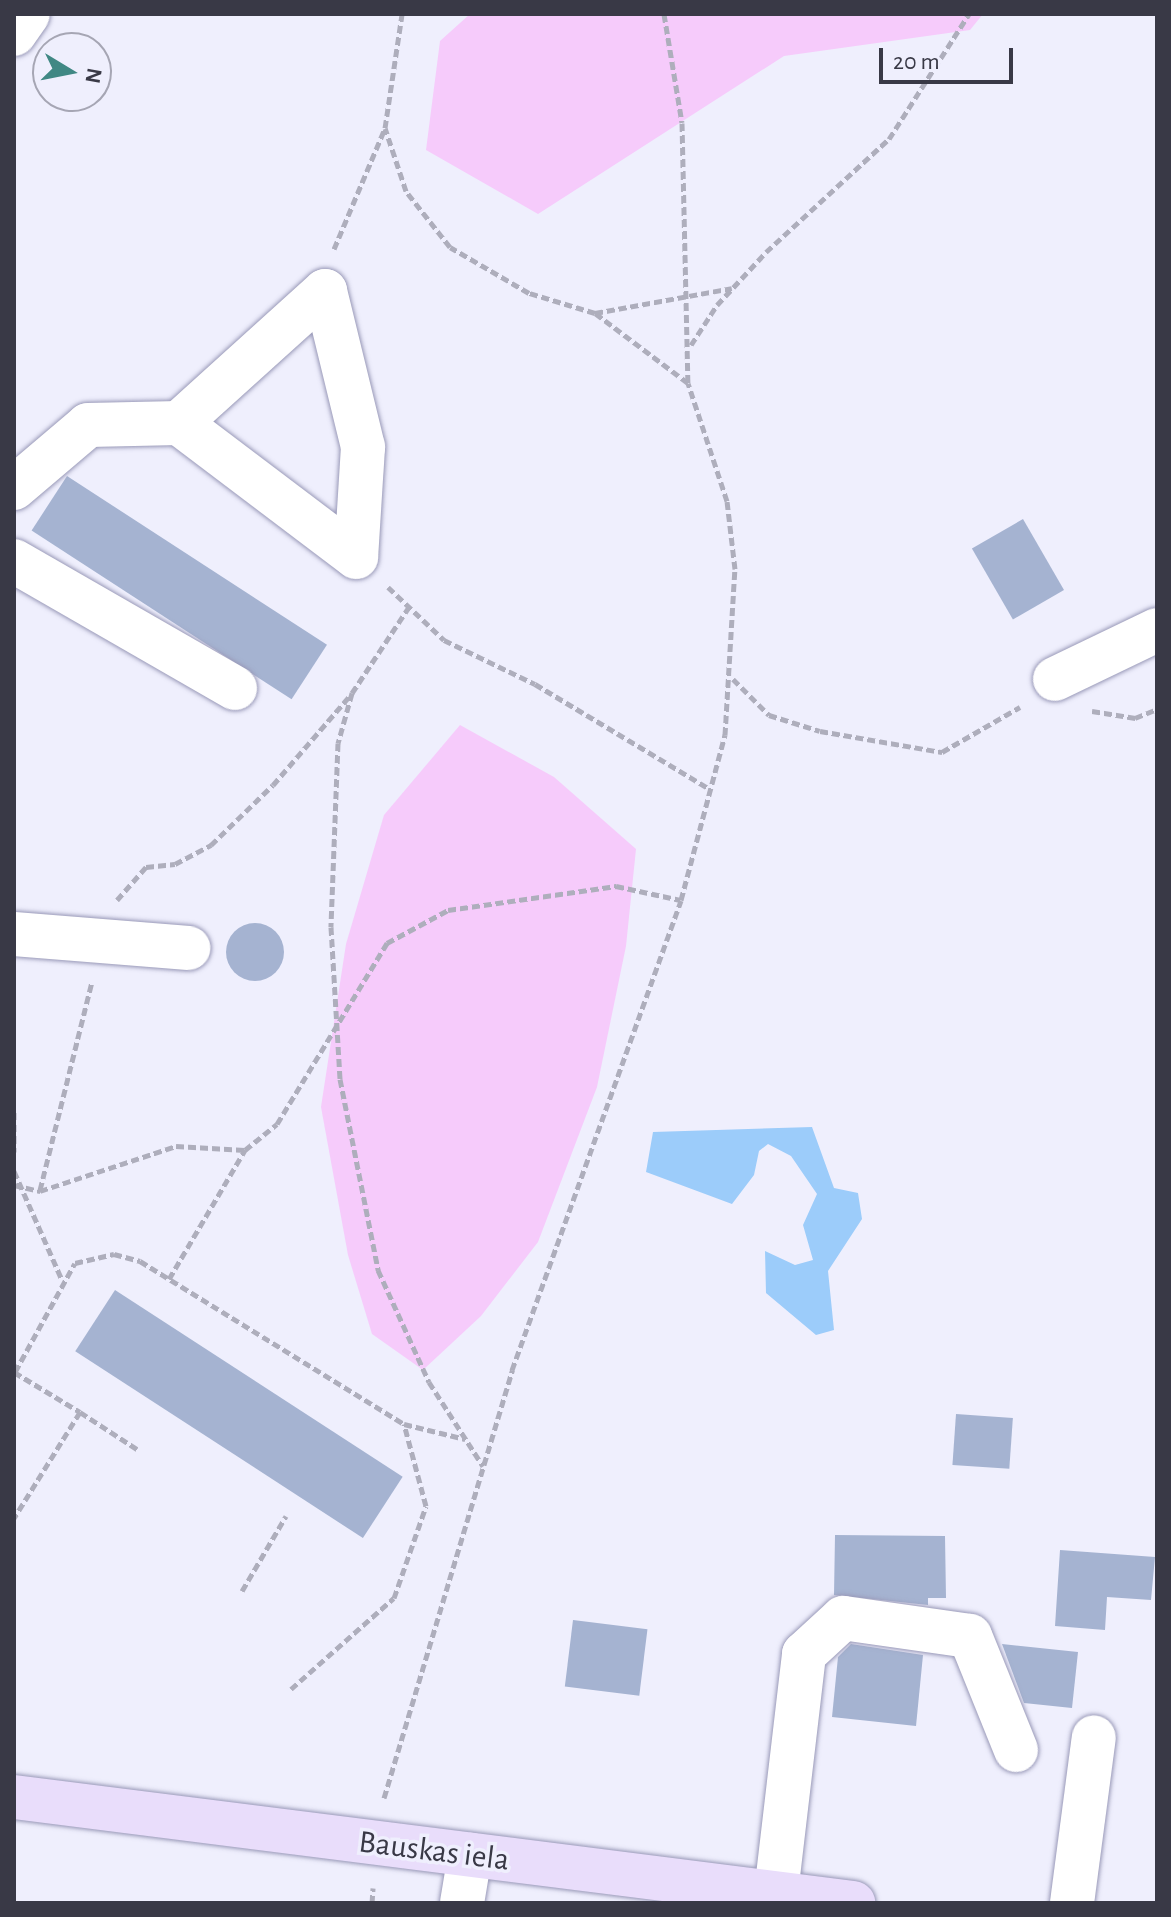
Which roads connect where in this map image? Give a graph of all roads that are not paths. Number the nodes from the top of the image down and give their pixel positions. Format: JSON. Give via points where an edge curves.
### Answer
{"nodes":[{"id":1,"x":28,"y":14,"type":"edge"},
{"id":2,"x":14,"y":34,"type":"edge"},
{"id":3,"x":179,"y":423,"type":"junction"},
{"id":4,"x":14,"y":488,"type":"edge"},
{"id":5,"x":14,"y":561,"type":"edge"},
{"id":6,"x":1157,"y":630,"type":"edge"},
{"id":7,"x":1055,"y":679,"type":"road end"},
{"id":8,"x":235,"y":688,"type":"dead end"},
{"id":9,"x":14,"y":934,"type":"edge"},
{"id":10,"x":188,"y":948,"type":"dead end"},
{"id":11,"x":1094,"y":1737,"type":"dead end"},
{"id":12,"x":1016,"y":1750,"type":"dead end"},
{"id":13,"x":14,"y":1797,"type":"edge"},
{"id":14,"x":470,"y":1855,"type":"junction"},
{"id":15,"x":776,"y":1893,"type":"junction"},
{"id":16,"x":462,"y":1903,"type":"edge"},
{"id":17,"x":853,"y":1903,"type":"edge"},
{"id":18,"x":1072,"y":1903,"type":"edge"}],
"edges":[{"from":1,"to":2,"type":"street"},
{"from":3,"to":3,"type":"street","via":[[325,291],[363,447],[356,557]]},
{"from":3,"to":4,"type":"street","via":[[88,425]]},
{"from":5,"to":8,"type":"street"},
{"from":6,"to":7,"type":"street"},
{"from":9,"to":10,"type":"street"},
{"from":11,"to":18,"type":"street"},
{"from":12,"to":15,"type":"street","via":[[970,1636],[843,1618],[804,1654]]},
{"from":13,"to":14,"type":"main road","name":"Bauskas iela"},
{"from":14,"to":15,"type":"main road","name":"Bauskas iela"},
{"from":14,"to":16,"type":"street"},
{"from":15,"to":17,"type":"main road","name":"Bauskas iela"}]}
